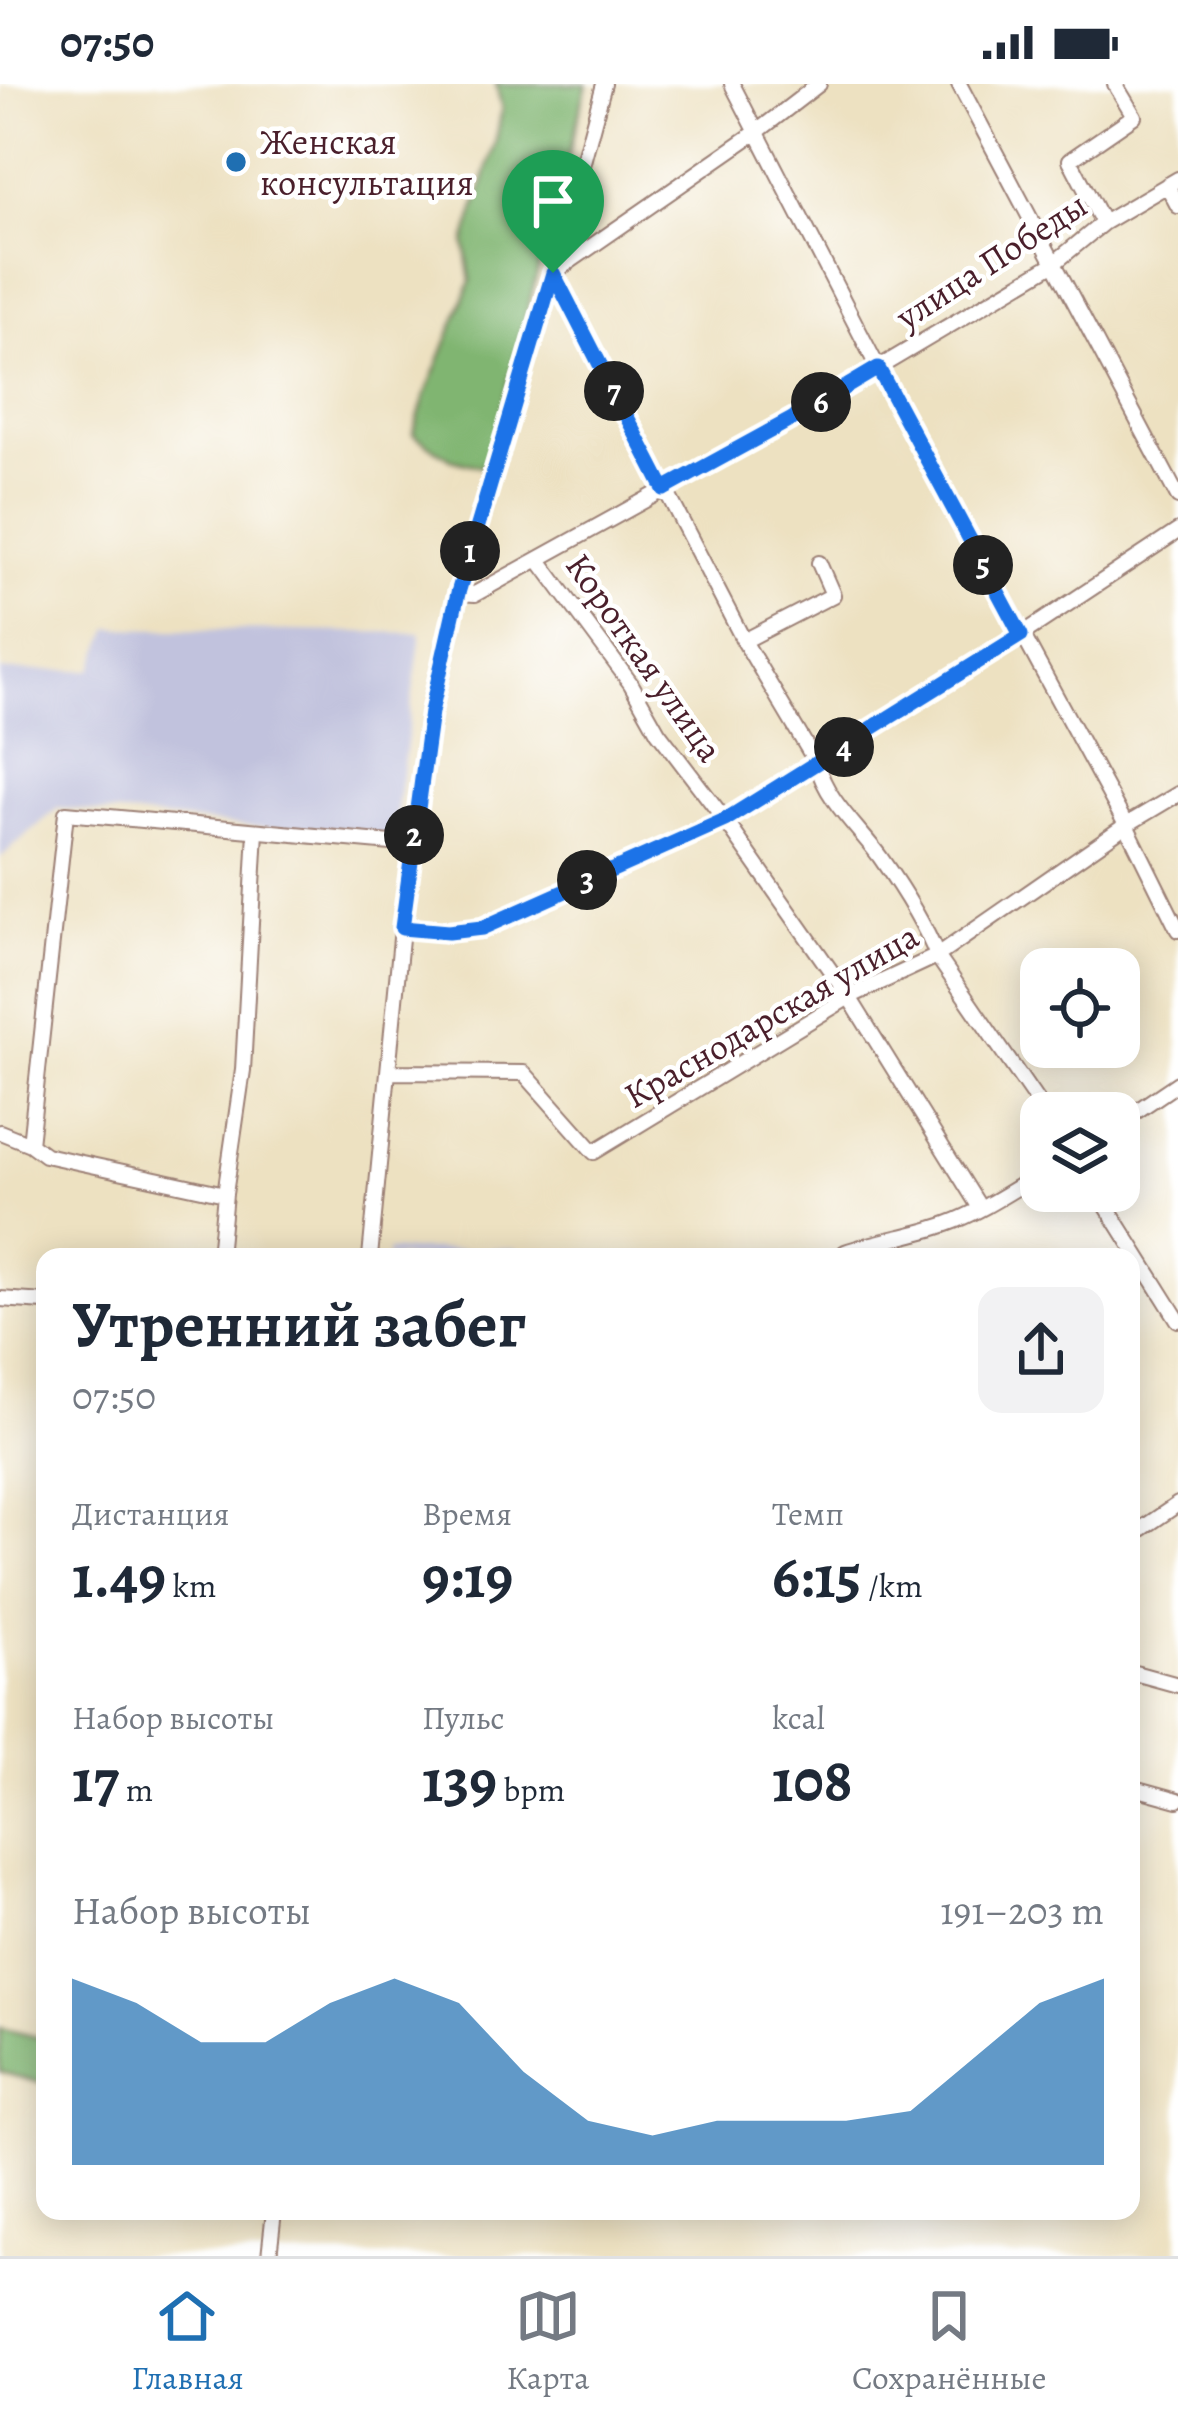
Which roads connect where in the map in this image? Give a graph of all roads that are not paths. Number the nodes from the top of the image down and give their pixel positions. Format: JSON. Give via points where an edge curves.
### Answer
{"nodes":[{"id":1,"x":604,"y":84,"type":"edge"},
{"id":2,"x":732,"y":84,"type":"edge"},
{"id":3,"x":819,"y":84,"type":"edge"},
{"id":4,"x":959,"y":84,"type":"edge"},
{"id":5,"x":1115,"y":84,"type":"edge"},
{"id":6,"x":758,"y":131,"type":"junction"},
{"id":7,"x":1173,"y":182,"type":"edge"},
{"id":8,"x":1178,"y":206,"type":"edge"},
{"id":9,"x":1103,"y":223,"type":"junction"},
{"id":10,"x":1053,"y":264,"type":"junction"},
{"id":11,"x":553,"y":273,"type":"junction"},
{"id":12,"x":878,"y":368,"type":"junction"},
{"id":13,"x":664,"y":489,"type":"junction"},
{"id":14,"x":1178,"y":496,"type":"edge"},
{"id":15,"x":1178,"y":532,"type":"edge"},
{"id":16,"x":539,"y":560,"type":"junction"},
{"id":17,"x":819,"y":563,"type":"dead end"},
{"id":18,"x":458,"y":593,"type":"junction"},
{"id":19,"x":1021,"y":635,"type":"junction"},
{"id":20,"x":744,"y":641,"type":"junction"},
{"id":21,"x":817,"y":764,"type":"junction"},
{"id":22,"x":1178,"y":794,"type":"edge"},
{"id":23,"x":725,"y":820,"type":"junction"},
{"id":24,"x":1126,"y":825,"type":"junction"},
{"id":25,"x":256,"y":831,"type":"junction"},
{"id":26,"x":413,"y":845,"type":"junction"},
{"id":27,"x":402,"y":928,"type":"junction"},
{"id":28,"x":1178,"y":930,"type":"edge"},
{"id":29,"x":937,"y":956,"type":"junction"},
{"id":30,"x":849,"y":997,"type":"junction"},
{"id":31,"x":388,"y":1072,"type":"junction"},
{"id":32,"x":1178,"y":1083,"type":"edge"},
{"id":33,"x":1031,"y":1092,"type":"edge"},
{"id":34,"x":1140,"y":1109,"type":"edge"},
{"id":35,"x":0,"y":1132,"type":"edge"},
{"id":36,"x":30,"y":1144,"type":"junction"},
{"id":37,"x":1020,"y":1185,"type":"edge"},
{"id":38,"x":225,"y":1194,"type":"junction"},
{"id":39,"x":980,"y":1208,"type":"junction"},
{"id":40,"x":1109,"y":1212,"type":"edge"},
{"id":41,"x":221,"y":1248,"type":"edge"},
{"id":42,"x":371,"y":1248,"type":"edge"},
{"id":43,"x":856,"y":1248,"type":"edge"},
{"id":44,"x":1132,"y":1248,"type":"edge"},
{"id":45,"x":1140,"y":1260,"type":"edge"},
{"id":46,"x":0,"y":1299,"type":"edge"},
{"id":47,"x":36,"y":1301,"type":"edge"},
{"id":48,"x":1178,"y":1320,"type":"edge"},
{"id":49,"x":1178,"y":1504,"type":"edge"},
{"id":50,"x":1140,"y":1529,"type":"edge"},
{"id":51,"x":1140,"y":1674,"type":"edge"},
{"id":52,"x":1178,"y":1685,"type":"edge"},
{"id":53,"x":1140,"y":1789,"type":"edge"},
{"id":54,"x":1178,"y":1800,"type":"edge"},
{"id":55,"x":273,"y":2220,"type":"edge"},
{"id":56,"x":269,"y":2256,"type":"edge"}],
"edges":[{"from":1,"to":11,"type":"street"},
{"from":2,"to":6,"type":"street"},
{"from":3,"to":6,"type":"street"},
{"from":4,"to":10,"type":"street"},
{"from":5,"to":9,"type":"street","via":[[1134,116],[1070,160]]},
{"from":6,"to":11,"type":"street"},
{"from":6,"to":12,"type":"street"},
{"from":7,"to":8,"type":"street"},
{"from":7,"to":9,"type":"street","name":"улица Победы"},
{"from":9,"to":10,"type":"street","name":"улица Победы"},
{"from":10,"to":12,"type":"street","name":"улица Победы"},
{"from":10,"to":14,"type":"street"},
{"from":11,"to":13,"type":"street"},
{"from":11,"to":18,"type":"street"},
{"from":12,"to":13,"type":"street","name":"улица Победы"},
{"from":12,"to":19,"type":"street"},
{"from":13,"to":16,"type":"street","name":"улица Победы"},
{"from":13,"to":20,"type":"street"},
{"from":15,"to":19,"type":"street"},
{"from":16,"to":18,"type":"street","name":"улица Победы","via":[[475,594]]},
{"from":16,"to":23,"type":"street","name":"Короткая улица"},
{"from":17,"to":20,"type":"street","via":[[833,595]]},
{"from":18,"to":26,"type":"street"},
{"from":19,"to":21,"type":"street"},
{"from":19,"to":24,"type":"street"},
{"from":20,"to":21,"type":"street"},
{"from":21,"to":23,"type":"street"},
{"from":21,"to":29,"type":"street"},
{"from":22,"to":24,"type":"street","name":"Краснодарская улица"},
{"from":23,"to":27,"type":"street","via":[[482,928]]},
{"from":23,"to":30,"type":"street","name":"Короткая улица"},
{"from":24,"to":28,"type":"street"},
{"from":24,"to":29,"type":"street","name":"Краснодарская улица"},
{"from":25,"to":26,"type":"street"},
{"from":25,"to":36,"type":"street","via":[[66,813]]},
{"from":25,"to":38,"type":"street","via":[[243,1070]]},
{"from":26,"to":27,"type":"street"},
{"from":27,"to":31,"type":"street"},
{"from":29,"to":30,"type":"street","name":"Краснодарская улица"},
{"from":29,"to":33,"type":"street"},
{"from":30,"to":31,"type":"street","name":"Краснодарская улица","via":[[594,1152],[524,1072]]},
{"from":30,"to":39,"type":"street","name":"Короткая улица"},
{"from":31,"to":42,"type":"street"},
{"from":32,"to":34,"type":"street"},
{"from":35,"to":36,"type":"street"},
{"from":36,"to":38,"type":"street","via":[[44,1155]]},
{"from":37,"to":39,"type":"street"},
{"from":38,"to":41,"type":"street"},
{"from":39,"to":43,"type":"street"},
{"from":40,"to":44,"type":"street"},
{"from":45,"to":48,"type":"street"},
{"from":46,"to":47,"type":"street"},
{"from":49,"to":50,"type":"street"},
{"from":51,"to":52,"type":"street"},
{"from":53,"to":54,"type":"street"},
{"from":55,"to":56,"type":"street"}]}
